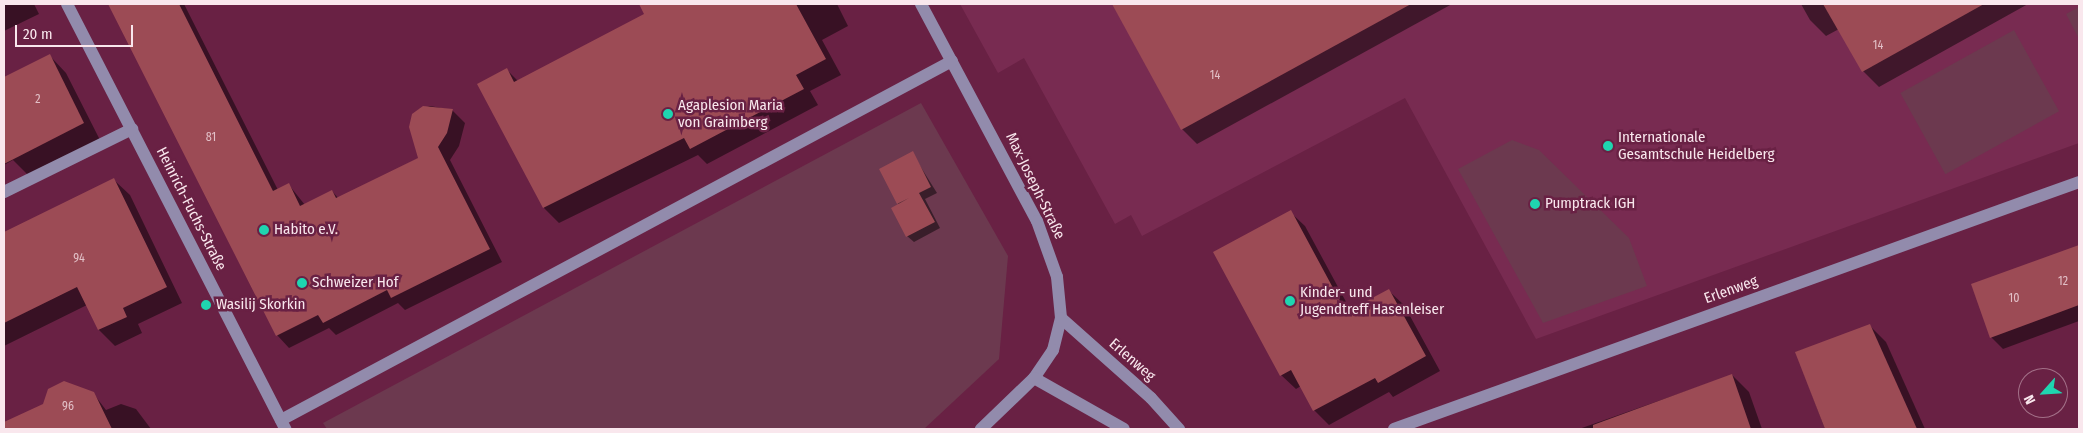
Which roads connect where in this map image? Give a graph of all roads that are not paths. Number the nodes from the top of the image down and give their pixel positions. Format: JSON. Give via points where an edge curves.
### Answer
{"nodes":[{"id":1,"x":67,"y":4,"type":"edge"},
{"id":2,"x":921,"y":4,"type":"edge"},
{"id":3,"x":952,"y":61,"type":"junction"},
{"id":4,"x":132,"y":129,"type":"junction"},
{"id":5,"x":2079,"y":182,"type":"edge"},
{"id":6,"x":4,"y":192,"type":"edge"},
{"id":7,"x":1061,"y":318,"type":"junction"},
{"id":8,"x":1034,"y":378,"type":"junction"},
{"id":9,"x":283,"y":425,"type":"edge"},
{"id":10,"x":981,"y":429,"type":"edge"},
{"id":11,"x":1124,"y":429,"type":"edge"},
{"id":12,"x":1179,"y":429,"type":"edge"},
{"id":13,"x":1394,"y":429,"type":"edge"}],
"edges":[{"from":1,"to":4,"type":"street","name":"Heinrich-Fuchs-Straße"},
{"from":2,"to":3,"type":"street","name":"Max-Joseph-Straße"},
{"from":3,"to":7,"type":"street","name":"Max-Joseph-Straße","via":[[1040,227],[1057,277]]},
{"from":3,"to":9,"type":"street"},
{"from":4,"to":6,"type":"street"},
{"from":4,"to":9,"type":"street","name":"Heinrich-Fuchs-Straße"},
{"from":5,"to":13,"type":"street","name":"Erlenweg"},
{"from":7,"to":8,"type":"street","name":"Max-Joseph-Straße","via":[[1053,350]]},
{"from":7,"to":12,"type":"street","name":"Erlenweg","via":[[1151,398]]},
{"from":8,"to":10,"type":"street","name":"Max-Joseph-Straße"},
{"from":8,"to":11,"type":"street"}]}
